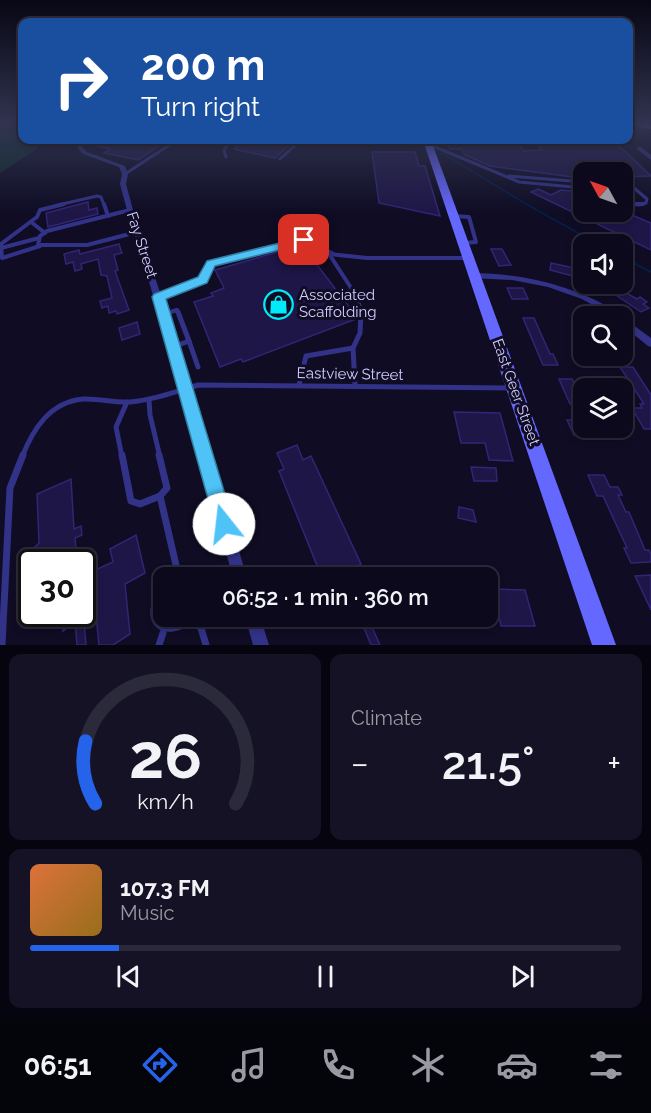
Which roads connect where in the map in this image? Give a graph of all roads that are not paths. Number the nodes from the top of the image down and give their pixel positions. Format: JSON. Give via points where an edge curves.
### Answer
{"nodes":[{"id":1,"x":85,"y":153,"type":"edge"},
{"id":2,"x":157,"y":153,"type":"edge"},
{"id":3,"x":225,"y":153,"type":"edge"},
{"id":4,"x":287,"y":153,"type":"edge"},
{"id":5,"x":431,"y":153,"type":"edge"},
{"id":6,"x":452,"y":153,"type":"edge"},
{"id":7,"x":226,"y":157,"type":"dead end"},
{"id":8,"x":280,"y":159,"type":"dead end"},
{"id":9,"x":125,"y":174,"type":"junction"},
{"id":10,"x":507,"y":177,"type":"junction"},
{"id":11,"x":573,"y":181,"type":"edge"},
{"id":12,"x":573,"y":187,"type":"edge"},
{"id":13,"x":633,"y":188,"type":"edge"},
{"id":14,"x":633,"y":205,"type":"edge"},
{"id":15,"x":130,"y":210,"type":"junction"},
{"id":16,"x":108,"y":216,"type":"junction"},
{"id":17,"x":31,"y":222,"type":"junction"},
{"id":18,"x":137,"y":232,"type":"junction"},
{"id":19,"x":45,"y":233,"type":"junction"},
{"id":20,"x":39,"y":238,"type":"junction"},
{"id":21,"x":40,"y":246,"type":"junction"},
{"id":22,"x":1,"y":248,"type":"edge"},
{"id":23,"x":465,"y":250,"type":"junction"},
{"id":24,"x":333,"y":254,"type":"junction"},
{"id":25,"x":474,"y":276,"type":"junction"},
{"id":26,"x":159,"y":297,"type":"junction"},
{"id":27,"x":600,"y":306,"type":"edge"},
{"id":28,"x":164,"y":314,"type":"junction"},
{"id":29,"x":633,"y":329,"type":"edge"},
{"id":30,"x":189,"y":341,"type":"junction"},
{"id":31,"x":651,"y":343,"type":"edge"},
{"id":32,"x":173,"y":347,"type":"junction"},
{"id":33,"x":353,"y":348,"type":"junction"},
{"id":34,"x":198,"y":367,"type":"dead end"},
{"id":35,"x":299,"y":385,"type":"junction"},
{"id":36,"x":355,"y":385,"type":"junction"},
{"id":37,"x":186,"y":387,"type":"junction"},
{"id":38,"x":514,"y":388,"type":"junction"},
{"id":39,"x":149,"y":400,"type":"junction"},
{"id":40,"x":127,"y":402,"type":"junction"},
{"id":41,"x":160,"y":496,"type":"junction"},
{"id":42,"x":179,"y":567,"type":"edge"},
{"id":43,"x":236,"y":567,"type":"edge"},
{"id":44,"x":156,"y":627,"type":"edge"},
{"id":45,"x":186,"y":627,"type":"edge"},
{"id":46,"x":200,"y":627,"type":"edge"},
{"id":47,"x":255,"y":627,"type":"edge"},
{"id":48,"x":163,"y":633,"type":"junction"},
{"id":49,"x":2,"y":645,"type":"edge"},
{"id":50,"x":159,"y":645,"type":"edge"},
{"id":51,"x":206,"y":645,"type":"edge"},
{"id":52,"x":261,"y":645,"type":"edge"},
{"id":53,"x":604,"y":645,"type":"edge"}],
"edges":[{"from":1,"to":9,"type":"street","via":[[122,166]]},
{"from":2,"to":9,"type":"lane"},
{"from":3,"to":7,"type":"lane"},
{"from":4,"to":8,"type":"lane"},
{"from":5,"to":23,"type":"main road","name":"East Geer Street"},
{"from":6,"to":10,"type":"lane"},
{"from":9,"to":15,"type":"street","name":"Fay Street","via":[[123,184]]},
{"from":10,"to":11,"type":"lane"},
{"from":10,"to":12,"type":"lane","via":[[531,184]]},
{"from":13,"to":14,"type":"lane","via":[[647,199],[639,206]]},
{"from":15,"to":16,"type":"lane"},
{"from":15,"to":18,"type":"street","name":"Fay Street"},
{"from":16,"to":17,"type":"lane","via":[[101,197],[97,196],[40,210]]},
{"from":16,"to":19,"type":"lane"},
{"from":17,"to":19,"type":"lane"},
{"from":17,"to":22,"type":"lane","via":[[1,244]]},
{"from":18,"to":21,"type":"lane","via":[[87,245]]},
{"from":18,"to":26,"type":"street","name":"Fay Street"},
{"from":19,"to":20,"type":"lane"},
{"from":20,"to":21,"type":"lane"},
{"from":20,"to":22,"type":"lane"},
{"from":21,"to":22,"type":"lane","via":[[2,258]]},
{"from":23,"to":24,"type":"lane","via":[[367,258]]},
{"from":23,"to":25,"type":"main road","name":"East Geer Street"},
{"from":24,"to":26,"type":"lane","via":[[304,240],[221,260],[211,263],[202,280]]},
{"from":24,"to":33,"type":"lane","via":[[329,256],[354,288],[361,304],[363,319]]},
{"from":25,"to":27,"type":"street","via":[[507,276],[548,284]]},
{"from":25,"to":38,"type":"main road","name":"East Geer Street"},
{"from":26,"to":28,"type":"street","name":"Fay Street"},
{"from":28,"to":30,"type":"lane","via":[[177,310]]},
{"from":28,"to":32,"type":"street","name":"Fay Street"},
{"from":29,"to":31,"type":"street"},
{"from":30,"to":32,"type":"lane"},
{"from":30,"to":34,"type":"lane"},
{"from":32,"to":37,"type":"street","name":"Fay Street"},
{"from":33,"to":35,"type":"lane","via":[[306,356]]},
{"from":33,"to":36,"type":"lane"},
{"from":35,"to":36,"type":"lane","name":"Eastview Street"},
{"from":35,"to":37,"type":"lane","name":"Eastview Street"},
{"from":36,"to":38,"type":"lane","name":"Eastview Street"},
{"from":37,"to":39,"type":"lane","name":"Eastview Street"},
{"from":37,"to":43,"type":"street","name":"Fay Street"},
{"from":38,"to":53,"type":"main road","name":"East Geer Street"},
{"from":39,"to":40,"type":"lane","name":"Eastview Street"},
{"from":39,"to":41,"type":"lane","via":[[167,483]]},
{"from":40,"to":41,"type":"lane","via":[[116,427],[130,496],[140,504]]},
{"from":40,"to":49,"type":"lane","name":"Eastview Street","via":[[83,399],[60,404],[30,438],[10,488]]},
{"from":41,"to":42,"type":"lane"},
{"from":44,"to":48,"type":"lane"},
{"from":45,"to":48,"type":"lane","via":[[174,635]]},
{"from":46,"to":51,"type":"lane"},
{"from":47,"to":52,"type":"street"},
{"from":48,"to":50,"type":"lane"}]}
